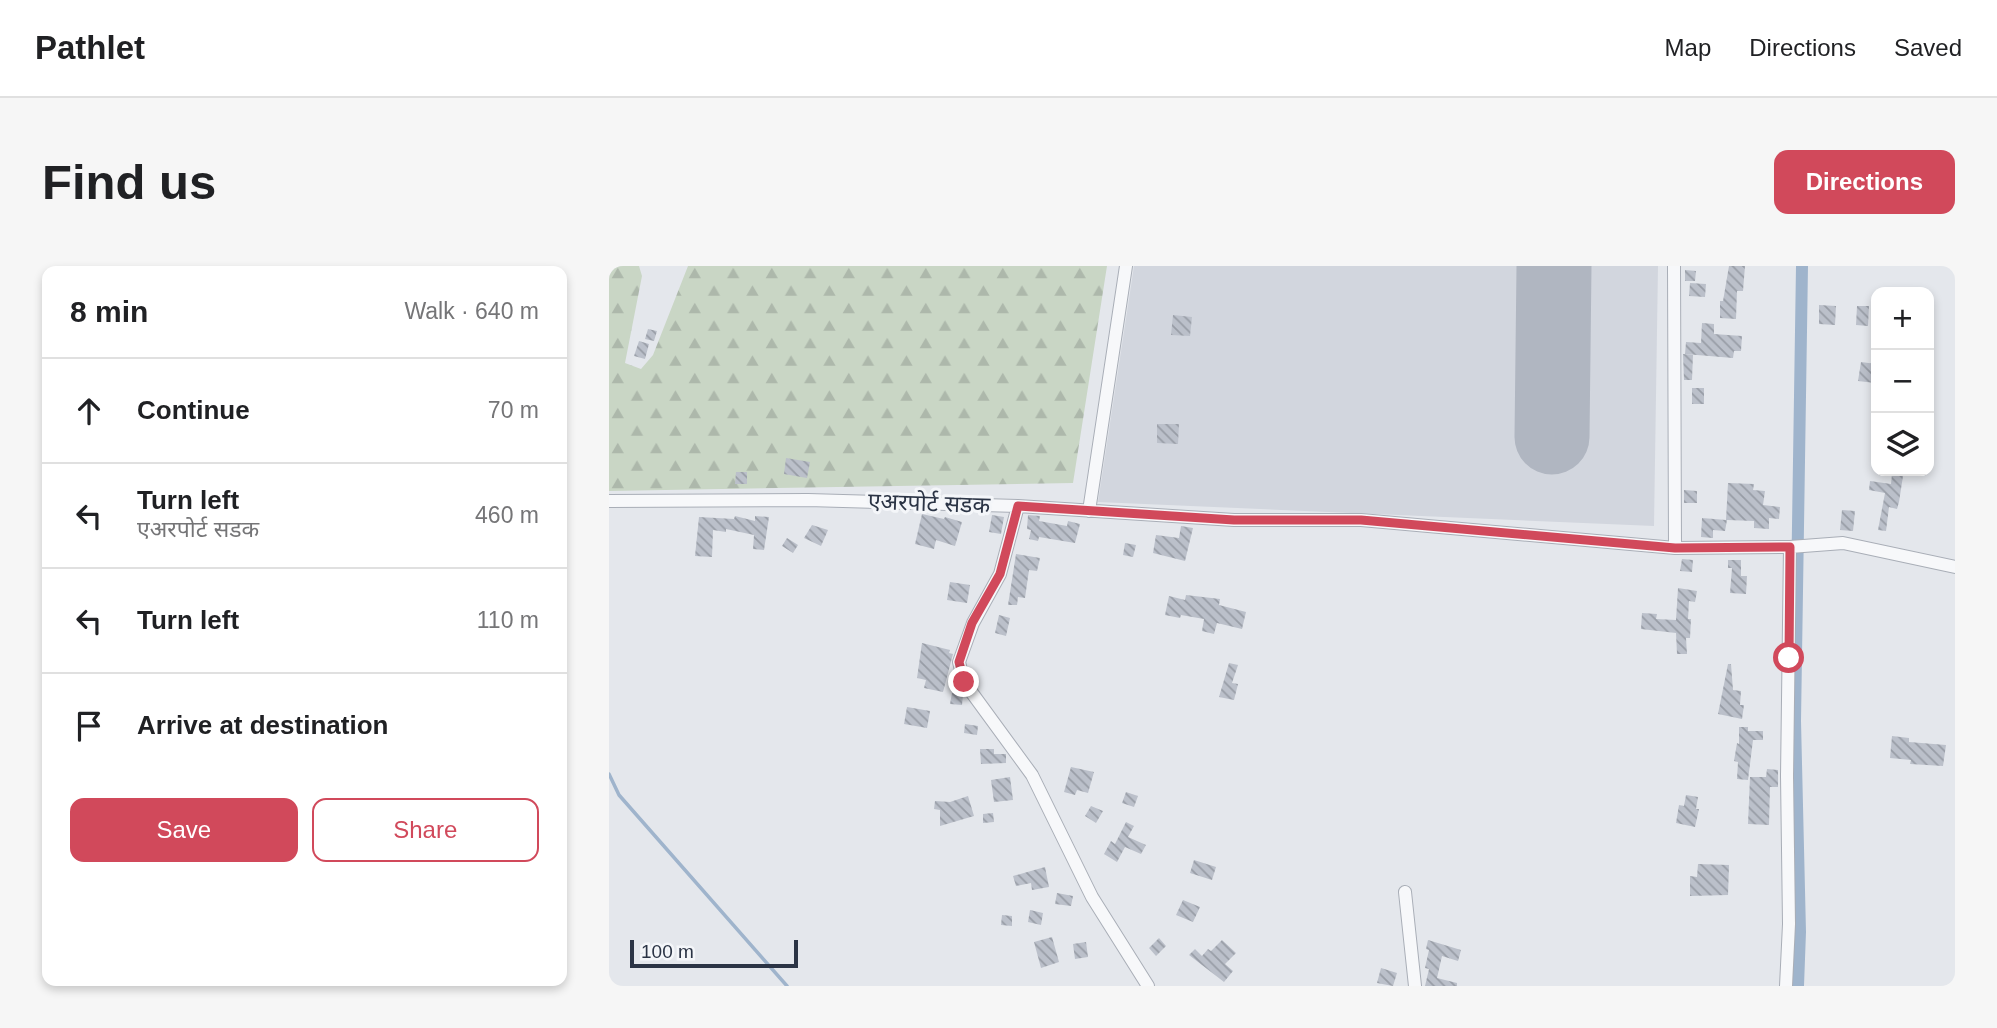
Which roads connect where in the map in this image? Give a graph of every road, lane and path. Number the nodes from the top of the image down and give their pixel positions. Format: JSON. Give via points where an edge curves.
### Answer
{"nodes":[{"id":1,"x":1126,"y":266,"type":"edge"},
{"id":2,"x":1674,"y":266,"type":"edge"},
{"id":3,"x":609,"y":501,"type":"edge"},
{"id":4,"x":1018,"y":506,"type":"junction"},
{"id":5,"x":1089,"y":511,"type":"junction"},
{"id":6,"x":1791,"y":547,"type":"junction"},
{"id":7,"x":1675,"y":548,"type":"junction"},
{"id":8,"x":1955,"y":567,"type":"edge"},
{"id":9,"x":1405,"y":892,"type":"dead end"},
{"id":10,"x":1148,"y":986,"type":"edge"},
{"id":11,"x":1415,"y":986,"type":"edge"},
{"id":12,"x":1786,"y":986,"type":"edge"}],
"edges":[{"from":1,"to":5,"type":"street"},
{"from":2,"to":7,"type":"street"},
{"from":3,"to":4,"type":"street","name":"एअरपोर्ट सडक"},
{"from":4,"to":5,"type":"street","name":"एअरपोर्ट सडक"},
{"from":4,"to":10,"type":"street","via":[[1000,574],[972,623],[959,662],[964,682],[1032,775],[1092,897]]},
{"from":5,"to":7,"type":"street","name":"एअरपोर्ट सडक","via":[[1234,520],[1361,520]]},
{"from":6,"to":7,"type":"street","name":"एअरपोर्ट सडक"},
{"from":6,"to":8,"type":"street","name":"एअरपोर्ट सडक","via":[[1843,543]]},
{"from":6,"to":12,"type":"street"},
{"from":9,"to":11,"type":"street"}]}
